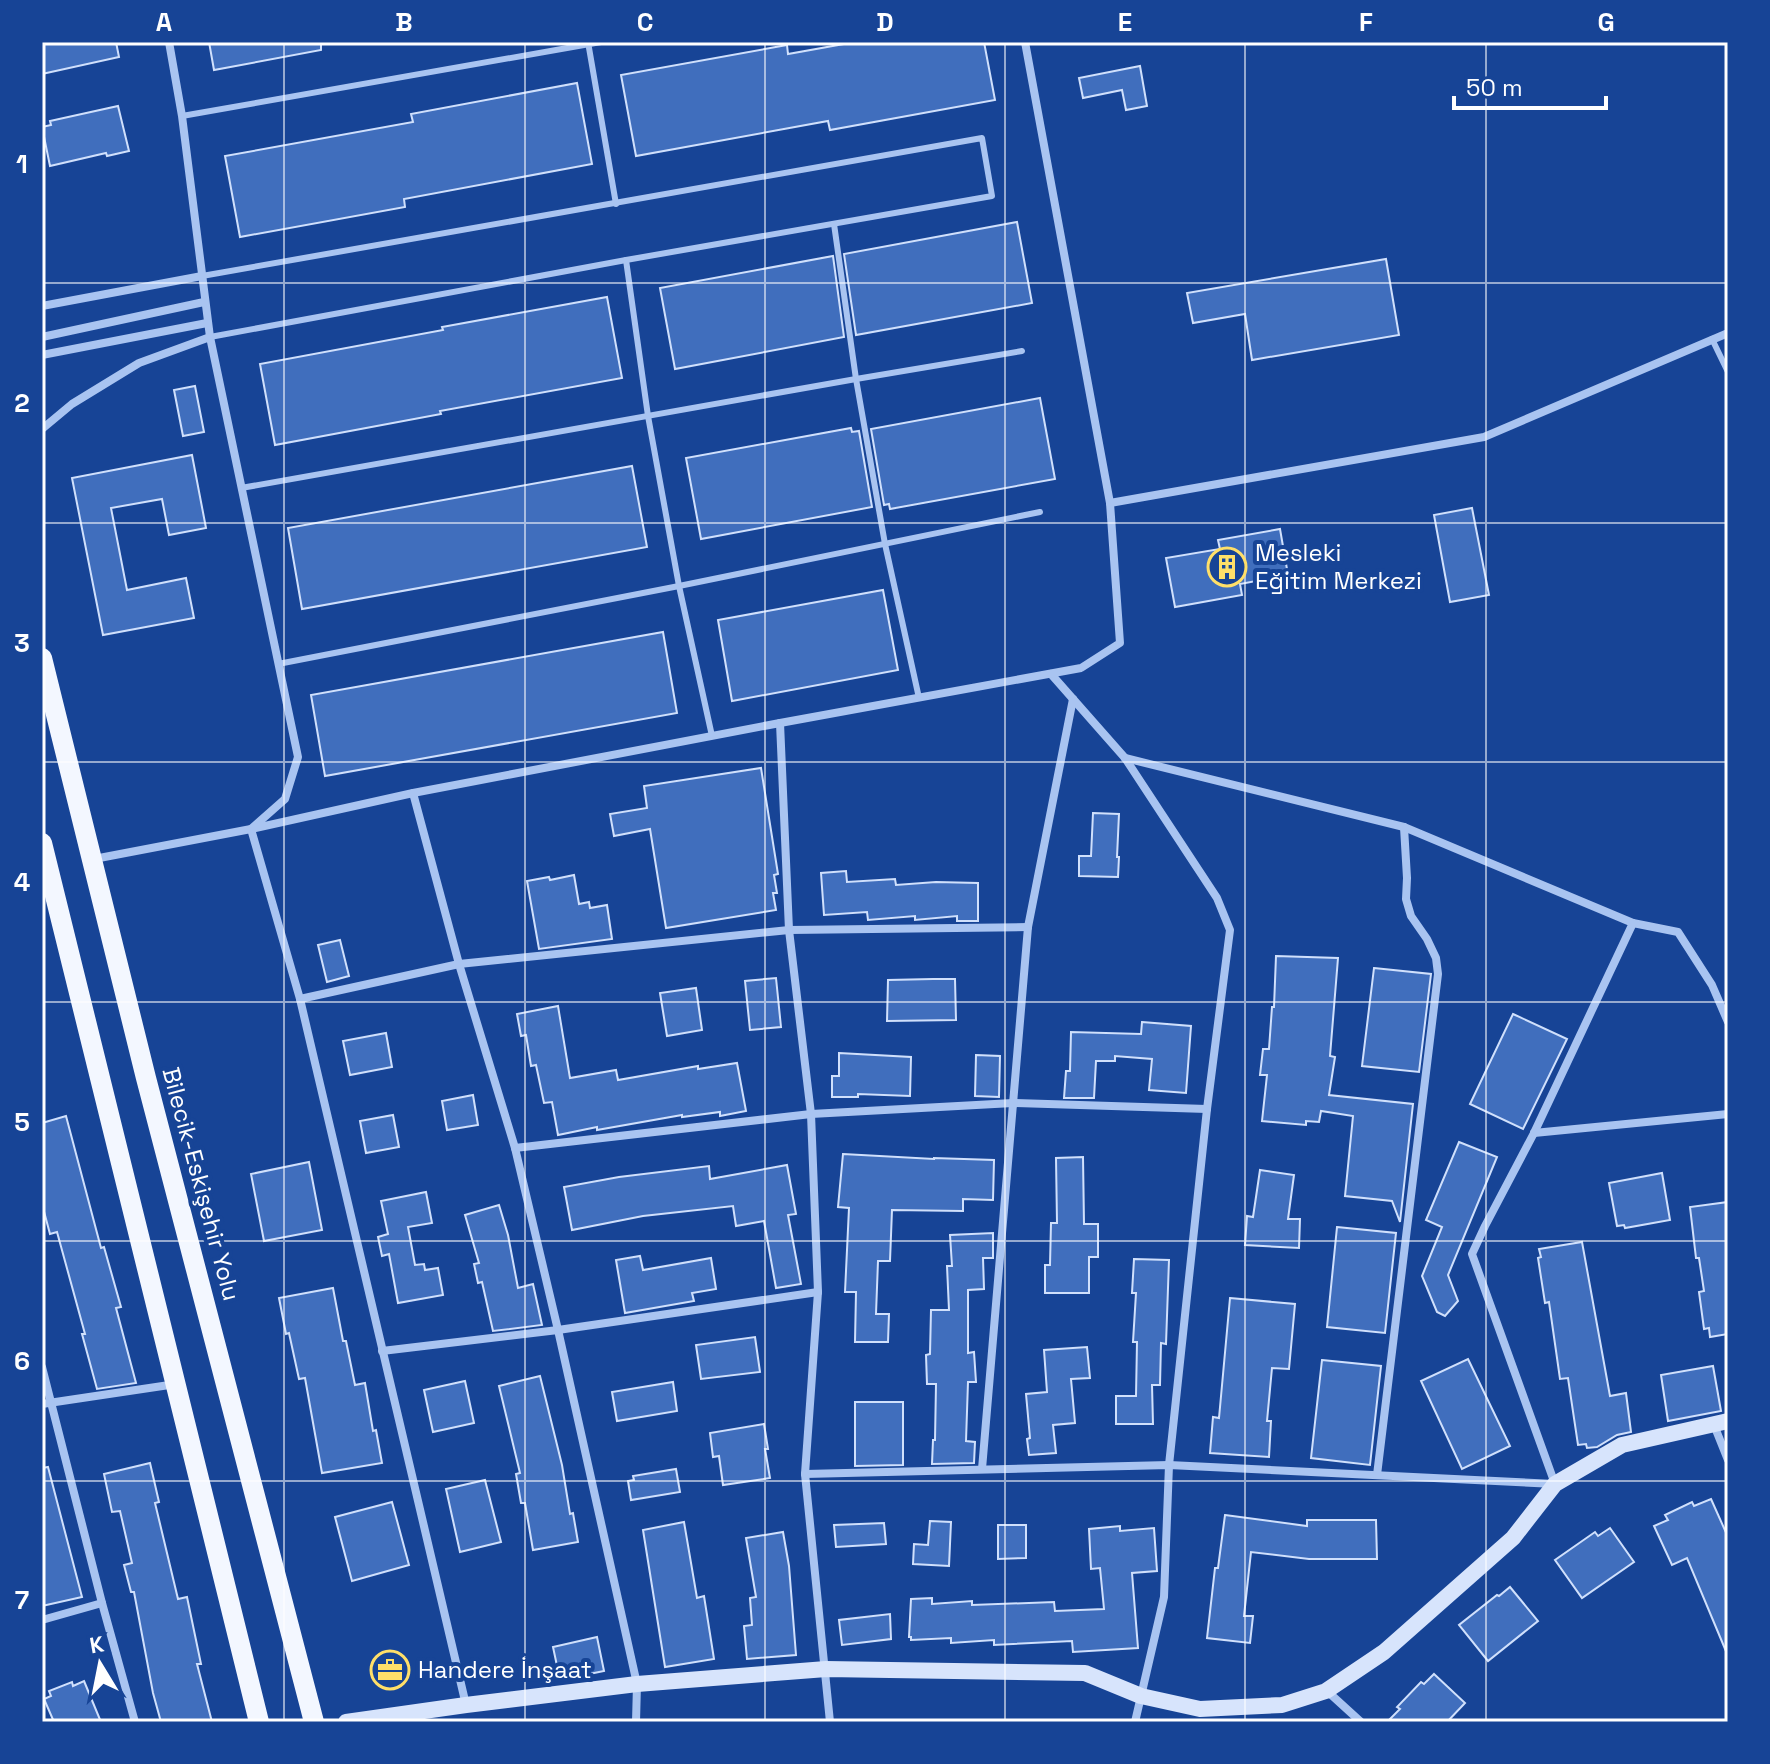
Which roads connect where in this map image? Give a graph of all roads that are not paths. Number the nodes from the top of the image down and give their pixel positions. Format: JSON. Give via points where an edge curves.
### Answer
{"nodes":[{"id":1,"x":169,"y":42,"type":"edge"},
{"id":2,"x":601,"y":42,"type":"edge"},
{"id":3,"x":1025,"y":42,"type":"edge"},
{"id":4,"x":589,"y":43,"type":"edge"},
{"id":5,"x":182,"y":116,"type":"junction"},
{"id":6,"x":616,"y":204,"type":"junction"},
{"id":7,"x":834,"y":224,"type":"junction"},
{"id":8,"x":626,"y":260,"type":"junction"},
{"id":9,"x":202,"y":276,"type":"junction"},
{"id":10,"x":204,"y":302,"type":"junction"},
{"id":11,"x":42,"y":306,"type":"edge"},
{"id":12,"x":207,"y":323,"type":"junction"},
{"id":13,"x":1728,"y":333,"type":"edge"},
{"id":14,"x":42,"y":337,"type":"edge"},
{"id":15,"x":210,"y":337,"type":"junction"},
{"id":16,"x":1712,"y":339,"type":"junction"},
{"id":17,"x":1022,"y":351,"type":"dead end"},
{"id":18,"x":42,"y":355,"type":"edge"},
{"id":19,"x":1728,"y":372,"type":"edge"},
{"id":20,"x":856,"y":379,"type":"junction"},
{"id":21,"x":648,"y":416,"type":"junction"},
{"id":22,"x":42,"y":429,"type":"edge"},
{"id":23,"x":241,"y":488,"type":"junction"},
{"id":24,"x":1110,"y":503,"type":"junction"},
{"id":25,"x":1040,"y":512,"type":"dead end"},
{"id":26,"x":885,"y":544,"type":"junction"},
{"id":27,"x":679,"y":586,"type":"junction"},
{"id":28,"x":42,"y":658,"type":"edge"},
{"id":29,"x":278,"y":664,"type":"junction"},
{"id":30,"x":1051,"y":674,"type":"junction"},
{"id":31,"x":919,"y":698,"type":"junction"},
{"id":32,"x":1073,"y":699,"type":"junction"},
{"id":33,"x":780,"y":723,"type":"junction"},
{"id":34,"x":712,"y":736,"type":"junction"},
{"id":35,"x":1125,"y":758,"type":"junction"},
{"id":36,"x":413,"y":793,"type":"junction"},
{"id":37,"x":1404,"y":827,"type":"junction"},
{"id":38,"x":251,"y":829,"type":"junction"},
{"id":39,"x":43,"y":853,"type":"edge"},
{"id":40,"x":93,"y":859,"type":"junction"},
{"id":41,"x":1633,"y":923,"type":"junction"},
{"id":42,"x":1028,"y":927,"type":"junction"},
{"id":43,"x":789,"y":930,"type":"junction"},
{"id":44,"x":459,"y":964,"type":"junction"},
{"id":45,"x":300,"y":999,"type":"junction"},
{"id":46,"x":1728,"y":1022,"type":"edge"},
{"id":47,"x":1013,"y":1103,"type":"junction"},
{"id":48,"x":1207,"y":1109,"type":"junction"},
{"id":49,"x":811,"y":1114,"type":"junction"},
{"id":50,"x":1728,"y":1114,"type":"edge"},
{"id":51,"x":1534,"y":1133,"type":"junction"},
{"id":52,"x":515,"y":1148,"type":"junction"},
{"id":53,"x":818,"y":1292,"type":"junction"},
{"id":54,"x":558,"y":1330,"type":"junction"},
{"id":55,"x":382,"y":1351,"type":"junction"},
{"id":56,"x":42,"y":1367,"type":"edge"},
{"id":57,"x":176,"y":1384,"type":"junction"},
{"id":58,"x":46,"y":1403,"type":"edge"},
{"id":59,"x":1721,"y":1423,"type":"edge"},
{"id":60,"x":1728,"y":1460,"type":"edge"},
{"id":61,"x":1169,"y":1465,"type":"junction"},
{"id":62,"x":982,"y":1469,"type":"junction"},
{"id":63,"x":805,"y":1474,"type":"junction"},
{"id":64,"x":1377,"y":1475,"type":"junction"},
{"id":65,"x":1555,"y":1484,"type":"junction"},
{"id":66,"x":102,"y":1603,"type":"junction"},
{"id":67,"x":42,"y":1620,"type":"edge"},
{"id":68,"x":826,"y":1669,"type":"junction"},
{"id":69,"x":637,"y":1684,"type":"junction"},
{"id":70,"x":1326,"y":1691,"type":"junction"},
{"id":71,"x":1141,"y":1696,"type":"junction"},
{"id":72,"x":466,"y":1705,"type":"junction"},
{"id":73,"x":135,"y":1722,"type":"edge"},
{"id":74,"x":259,"y":1722,"type":"edge"},
{"id":75,"x":314,"y":1722,"type":"edge"},
{"id":76,"x":346,"y":1722,"type":"edge"},
{"id":77,"x":636,"y":1722,"type":"edge"},
{"id":78,"x":830,"y":1722,"type":"edge"},
{"id":79,"x":1135,"y":1722,"type":"edge"},
{"id":80,"x":1361,"y":1722,"type":"edge"}],
"edges":[{"from":1,"to":5,"type":"street"},
{"from":2,"to":4,"type":"lane"},
{"from":3,"to":24,"type":"street"},
{"from":4,"to":5,"type":"lane"},
{"from":4,"to":6,"type":"lane"},
{"from":5,"to":9,"type":"street"},
{"from":6,"to":7,"type":"lane","via":[[982,138],[992,196]]},
{"from":6,"to":9,"type":"lane"},
{"from":7,"to":8,"type":"lane"},
{"from":7,"to":20,"type":"lane"},
{"from":8,"to":15,"type":"lane"},
{"from":8,"to":21,"type":"lane"},
{"from":9,"to":10,"type":"street"},
{"from":9,"to":11,"type":"street"},
{"from":10,"to":12,"type":"street"},
{"from":10,"to":14,"type":"street"},
{"from":12,"to":15,"type":"street"},
{"from":12,"to":18,"type":"street"},
{"from":13,"to":16,"type":"street"},
{"from":15,"to":22,"type":"street","via":[[139,363]]},
{"from":15,"to":23,"type":"street"},
{"from":16,"to":19,"type":"lane"},
{"from":16,"to":24,"type":"street","via":[[1484,437]]},
{"from":17,"to":20,"type":"lane"},
{"from":20,"to":21,"type":"lane"},
{"from":20,"to":26,"type":"lane"},
{"from":21,"to":23,"type":"lane"},
{"from":21,"to":27,"type":"lane"},
{"from":23,"to":29,"type":"street"},
{"from":24,"to":30,"type":"street","via":[[1120,643],[1081,668]]},
{"from":25,"to":26,"type":"lane"},
{"from":26,"to":27,"type":"lane"},
{"from":26,"to":31,"type":"lane"},
{"from":27,"to":29,"type":"lane"},
{"from":27,"to":34,"type":"lane"},
{"from":28,"to":40,"type":"main road","name":"Bilecik-Eskişehir Yolu"},
{"from":29,"to":38,"type":"street","via":[[298,757],[285,799]]},
{"from":30,"to":31,"type":"street"},
{"from":30,"to":32,"type":"street"},
{"from":31,"to":33,"type":"street"},
{"from":32,"to":35,"type":"street"},
{"from":32,"to":42,"type":"street"},
{"from":33,"to":34,"type":"street"},
{"from":33,"to":43,"type":"street"},
{"from":34,"to":36,"type":"street"},
{"from":35,"to":37,"type":"street"},
{"from":35,"to":48,"type":"street","via":[[1217,898],[1230,930]]},
{"from":36,"to":38,"type":"street"},
{"from":36,"to":44,"type":"street"},
{"from":37,"to":41,"type":"street"},
{"from":37,"to":64,"type":"street","via":[[1406,899],[1436,958],[1438,974]]},
{"from":38,"to":40,"type":"street"},
{"from":38,"to":45,"type":"street"},
{"from":39,"to":57,"type":"main road"},
{"from":40,"to":75,"type":"main road","name":"Bilecik-Eskişehir Yolu"},
{"from":41,"to":46,"type":"street","via":[[1678,932]]},
{"from":41,"to":51,"type":"street"},
{"from":42,"to":43,"type":"street"},
{"from":42,"to":47,"type":"street"},
{"from":43,"to":44,"type":"street"},
{"from":43,"to":49,"type":"street"},
{"from":44,"to":45,"type":"street"},
{"from":44,"to":52,"type":"street"},
{"from":45,"to":55,"type":"street"},
{"from":47,"to":48,"type":"street"},
{"from":47,"to":49,"type":"street"},
{"from":47,"to":62,"type":"street"},
{"from":48,"to":61,"type":"street"},
{"from":49,"to":52,"type":"street"},
{"from":49,"to":53,"type":"street"},
{"from":50,"to":51,"type":"street"},
{"from":51,"to":65,"type":"street","via":[[1472,1254]]},
{"from":52,"to":54,"type":"street"},
{"from":53,"to":54,"type":"street"},
{"from":53,"to":63,"type":"street"},
{"from":54,"to":55,"type":"street"},
{"from":54,"to":69,"type":"street"},
{"from":55,"to":72,"type":"street"},
{"from":56,"to":58,"type":"street"},
{"from":57,"to":58,"type":"street"},
{"from":57,"to":74,"type":"main road"},
{"from":58,"to":66,"type":"street"},
{"from":59,"to":60,"type":"street"},
{"from":59,"to":65,"type":"street","via":[[1622,1445]]},
{"from":61,"to":62,"type":"street"},
{"from":61,"to":64,"type":"street"},
{"from":61,"to":71,"type":"street","via":[[1164,1597]]},
{"from":62,"to":63,"type":"street"},
{"from":63,"to":68,"type":"street"},
{"from":64,"to":65,"type":"street"},
{"from":65,"to":70,"type":"street","via":[[1513,1538],[1384,1652]]},
{"from":66,"to":67,"type":"street"},
{"from":66,"to":73,"type":"street"},
{"from":68,"to":69,"type":"street"},
{"from":68,"to":71,"type":"street","via":[[1085,1673]]},
{"from":68,"to":78,"type":"street"},
{"from":69,"to":72,"type":"street"},
{"from":69,"to":77,"type":"street"},
{"from":70,"to":71,"type":"street","via":[[1282,1705],[1200,1709]]},
{"from":70,"to":80,"type":"street"},
{"from":71,"to":79,"type":"street"},
{"from":72,"to":76,"type":"street"}]}
